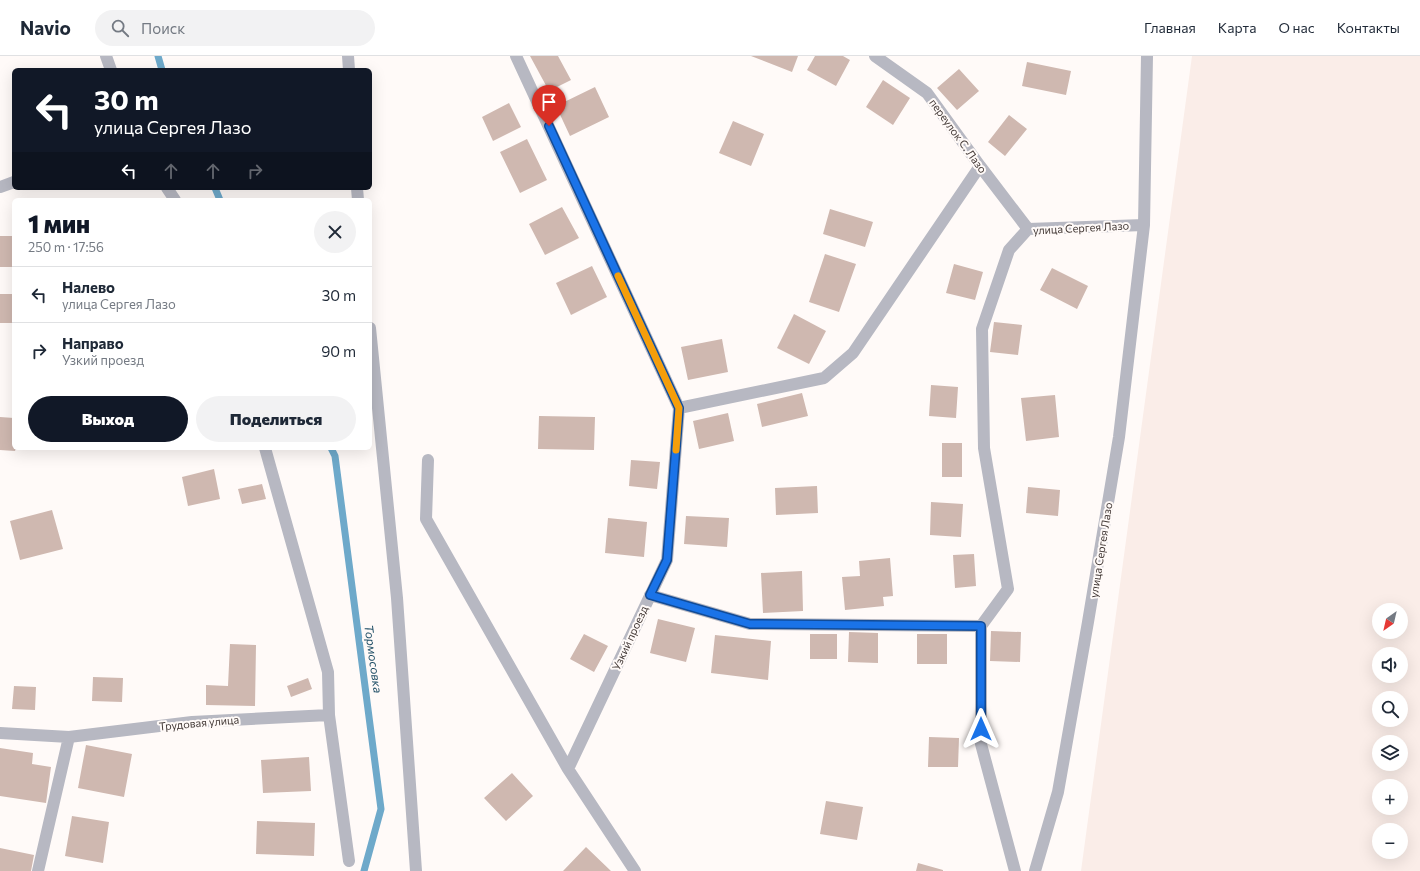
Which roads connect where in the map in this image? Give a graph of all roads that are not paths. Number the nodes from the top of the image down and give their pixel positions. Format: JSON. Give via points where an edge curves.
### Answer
{"nodes":[{"id":1,"x":106,"y":56,"type":"edge"},
{"id":2,"x":348,"y":56,"type":"edge"},
{"id":3,"x":516,"y":56,"type":"edge"},
{"id":4,"x":875,"y":56,"type":"edge"},
{"id":5,"x":1147,"y":56,"type":"edge"},
{"id":6,"x":110,"y":68,"type":"edge"},
{"id":7,"x":349,"y":68,"type":"edge"},
{"id":8,"x":980,"y":166,"type":"junction"},
{"id":9,"x":12,"y":183,"type":"edge"},
{"id":10,"x":0,"y":187,"type":"edge"},
{"id":11,"x":1144,"y":225,"type":"junction"},
{"id":12,"x":1028,"y":229,"type":"junction"},
{"id":13,"x":372,"y":348,"type":"edge"},
{"id":14,"x":679,"y":408,"type":"junction"},
{"id":15,"x":266,"y":450,"type":"edge"},
{"id":16,"x":428,"y":460,"type":"dead end"},
{"id":17,"x":650,"y":595,"type":"junction"},
{"id":18,"x":981,"y":626,"type":"junction"},
{"id":19,"x":329,"y":715,"type":"junction"},
{"id":20,"x":0,"y":733,"type":"edge"},
{"id":21,"x":69,"y":737,"type":"junction"},
{"id":22,"x":568,"y":769,"type":"junction"},
{"id":23,"x":349,"y":861,"type":"dead end"},
{"id":24,"x":38,"y":871,"type":"edge"},
{"id":25,"x":416,"y":871,"type":"edge"},
{"id":26,"x":636,"y":871,"type":"edge"},
{"id":27,"x":1015,"y":871,"type":"edge"},
{"id":28,"x":1035,"y":871,"type":"edge"}],
"edges":[{"from":1,"to":6,"type":"street"},
{"from":2,"to":7,"type":"street"},
{"from":3,"to":14,"type":"street","name":"Узкий проезд"},
{"from":4,"to":8,"type":"street","name":"переулок С. Лазо","via":[[927,93]]},
{"from":5,"to":11,"type":"street","name":"улица Сергея Лазо"},
{"from":8,"to":12,"type":"street","name":"переулок С. Лазо"},
{"from":8,"to":14,"type":"street","via":[[853,353],[824,378]]},
{"from":9,"to":10,"type":"street"},
{"from":11,"to":12,"type":"street","name":"улица Сергея Лазо"},
{"from":11,"to":28,"type":"street","name":"улица Сергея Лазо","via":[[1119,437],[1088,622],[1058,792]]},
{"from":12,"to":18,"type":"street","name":"улица Сергея Лазо","via":[[1009,250],[982,329],[984,448],[1008,589]]},
{"from":13,"to":25,"type":"street","via":[[397,598]]},
{"from":14,"to":17,"type":"street","name":"Узкий проезд","via":[[667,560]]},
{"from":15,"to":19,"type":"street","via":[[328,672]]},
{"from":16,"to":22,"type":"street","via":[[426,519]]},
{"from":17,"to":18,"type":"street","via":[[750,624]]},
{"from":17,"to":22,"type":"street","name":"Узкий проезд"},
{"from":18,"to":27,"type":"street","via":[[982,744]]},
{"from":19,"to":21,"type":"street","name":"Трудовая улица","via":[[192,722]]},
{"from":19,"to":23,"type":"street"},
{"from":20,"to":21,"type":"street","name":"Трудовая улица"},
{"from":21,"to":24,"type":"street"},
{"from":22,"to":26,"type":"street"}]}
